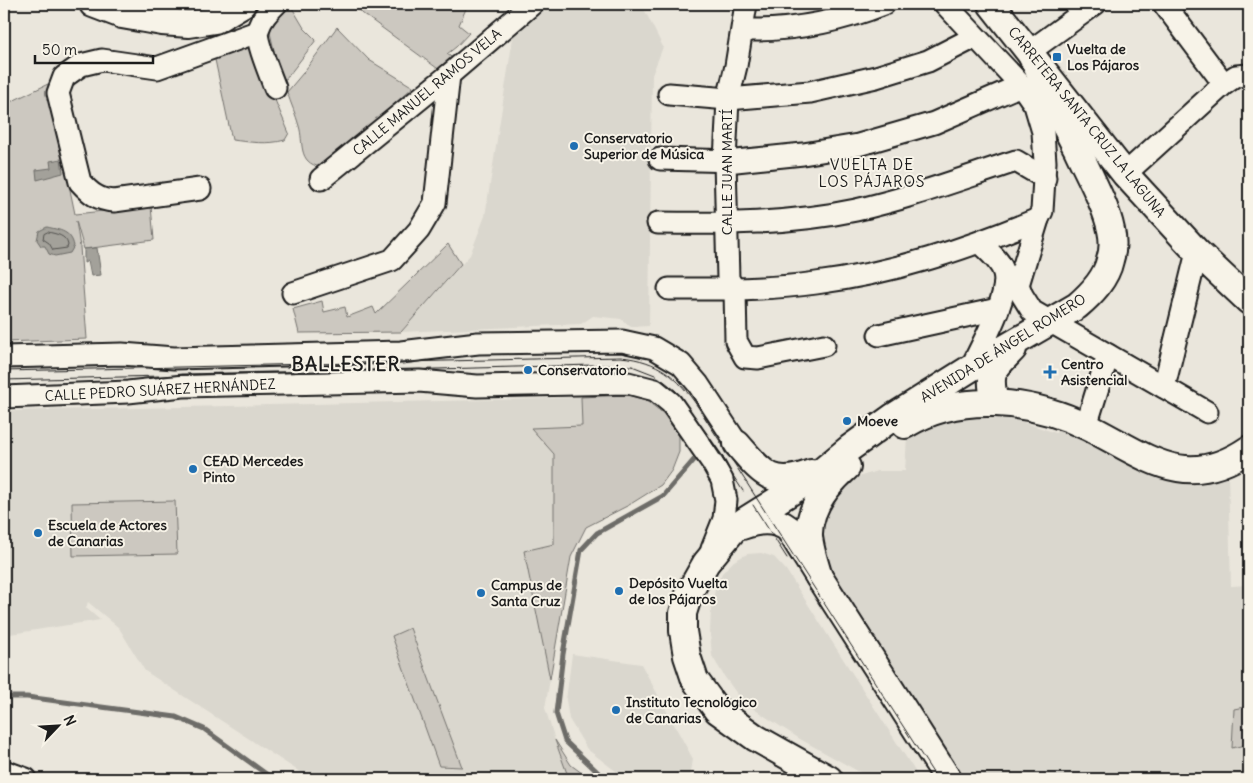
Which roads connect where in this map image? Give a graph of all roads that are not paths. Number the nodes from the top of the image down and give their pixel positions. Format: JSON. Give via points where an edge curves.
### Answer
{"nodes":[{"id":1,"x":93,"y":4,"type":"edge"},
{"id":2,"x":242,"y":4,"type":"edge"},
{"id":3,"x":276,"y":4,"type":"edge"},
{"id":4,"x":532,"y":4,"type":"edge"},
{"id":5,"x":746,"y":4,"type":"edge"},
{"id":6,"x":884,"y":4,"type":"edge"},
{"id":7,"x":945,"y":4,"type":"edge"},
{"id":8,"x":991,"y":4,"type":"edge"},
{"id":9,"x":1095,"y":4,"type":"edge"},
{"id":10,"x":1164,"y":4,"type":"edge"},
{"id":11,"x":743,"y":30,"type":"junction"},
{"id":12,"x":257,"y":32,"type":"junction"},
{"id":13,"x":975,"y":37,"type":"junction"},
{"id":14,"x":1031,"y":54,"type":"junction"},
{"id":15,"x":449,"y":75,"type":"junction"},
{"id":16,"x":1249,"y":75,"type":"edge"},
{"id":17,"x":1224,"y":84,"type":"junction"},
{"id":18,"x":1021,"y":85,"type":"junction"},
{"id":19,"x":275,"y":88,"type":"dead end"},
{"id":20,"x":669,"y":94,"type":"dead end"},
{"id":21,"x":728,"y":99,"type":"junction"},
{"id":22,"x":660,"y":158,"type":"dead end"},
{"id":23,"x":726,"y":161,"type":"junction"},
{"id":24,"x":1124,"y":172,"type":"junction"},
{"id":25,"x":1045,"y":178,"type":"junction"},
{"id":26,"x":1091,"y":178,"type":"junction"},
{"id":27,"x":321,"y":179,"type":"dead end"},
{"id":28,"x":200,"y":189,"type":"dead end"},
{"id":29,"x":1038,"y":219,"type":"junction"},
{"id":30,"x":658,"y":222,"type":"dead end"},
{"id":31,"x":726,"y":224,"type":"junction"},
{"id":32,"x":980,"y":243,"type":"junction"},
{"id":33,"x":1197,"y":252,"type":"junction"},
{"id":34,"x":1012,"y":285,"type":"junction"},
{"id":35,"x":669,"y":289,"type":"dead end"},
{"id":36,"x":735,"y":290,"type":"junction"},
{"id":37,"x":293,"y":293,"type":"dead end"},
{"id":38,"x":1249,"y":300,"type":"edge"},
{"id":39,"x":998,"y":309,"type":"junction"},
{"id":40,"x":1051,"y":322,"type":"junction"},
{"id":41,"x":878,"y":335,"type":"dead end"},
{"id":42,"x":1022,"y":339,"type":"junction"},
{"id":43,"x":824,"y":345,"type":"dead end"},
{"id":44,"x":1108,"y":355,"type":"junction"},
{"id":45,"x":4,"y":357,"type":"edge"},
{"id":46,"x":971,"y":368,"type":"junction"},
{"id":47,"x":1164,"y":387,"type":"junction"},
{"id":48,"x":4,"y":396,"type":"edge"},
{"id":49,"x":995,"y":403,"type":"junction"},
{"id":50,"x":1207,"y":412,"type":"dead end"},
{"id":51,"x":1086,"y":426,"type":"junction"},
{"id":52,"x":737,"y":444,"type":"junction"},
{"id":53,"x":1249,"y":449,"type":"edge"},
{"id":54,"x":824,"y":469,"type":"junction"},
{"id":55,"x":776,"y":500,"type":"junction"},
{"id":56,"x":734,"y":529,"type":"junction"},
{"id":57,"x":804,"y":551,"type":"junction"},
{"id":58,"x":706,"y":563,"type":"junction"},
{"id":59,"x":819,"y":577,"type":"junction"},
{"id":60,"x":4,"y":771,"type":"edge"},
{"id":61,"x":26,"y":779,"type":"edge"},
{"id":62,"x":829,"y":779,"type":"edge"},
{"id":63,"x":948,"y":779,"type":"edge"}],
"edges":[{"from":1,"to":2,"type":"main road","via":[[122,15],[189,24],[215,20]]},
{"from":3,"to":12,"type":"street","via":[[264,16]]},
{"from":4,"to":15,"type":"street","name":"CALLE MANUEL RAMOS VELA"},
{"from":5,"to":11,"type":"street","name":"CALLE JUAN MARTÍ"},
{"from":6,"to":11,"type":"street","via":[[843,18],[789,29]]},
{"from":7,"to":13,"type":"street"},
{"from":8,"to":14,"type":"main road","name":"CARRETERA SANTA CRUZ LA LAGUNA"},
{"from":9,"to":14,"type":"street"},
{"from":10,"to":17,"type":"street"},
{"from":11,"to":21,"type":"street","name":"CALLE JUAN MARTÍ"},
{"from":12,"to":19,"type":"street"},
{"from":12,"to":28,"type":"street","via":[[157,68],[102,60],[81,65],[64,77],[58,93],[80,182],[90,193],[102,200],[114,201]]},
{"from":13,"to":18,"type":"street"},
{"from":13,"to":21,"type":"street","via":[[928,61],[876,77],[810,92]]},
{"from":14,"to":24,"type":"main road","name":"CARRETERA SANTA CRUZ LA LAGUNA"},
{"from":14,"to":26,"type":"main road","name":"AVENIDA DE ÁNGEL ROMERO"},
{"from":15,"to":27,"type":"street","name":"CALLE MANUEL RAMOS VELA"},
{"from":15,"to":37,"type":"street","via":[[435,203],[419,230],[392,260]]},
{"from":16,"to":17,"type":"street","via":[[1236,76]]},
{"from":17,"to":24,"type":"street"},
{"from":18,"to":23,"type":"street","via":[[934,123],[871,142],[803,154]]},
{"from":18,"to":25,"type":"street","via":[[1035,105],[1039,118],[1045,147]]},
{"from":20,"to":21,"type":"street"},
{"from":21,"to":23,"type":"street","name":"CALLE JUAN MARTÍ"},
{"from":22,"to":23,"type":"street"},
{"from":23,"to":31,"type":"street","name":"CALLE JUAN MARTÍ"},
{"from":24,"to":26,"type":"main road","via":[[1104,164],[1095,168]]},
{"from":24,"to":33,"type":"main road","name":"CARRETERA SANTA CRUZ LA LAGUNA"},
{"from":25,"to":29,"type":"street","via":[[1042,211]]},
{"from":25,"to":31,"type":"street","via":[[1016,161],[904,198],[855,210],[790,220]]},
{"from":26,"to":40,"type":"main road","name":"AVENIDA DE ÁNGEL ROMERO","via":[[1111,231],[1111,259],[1090,295]]},
{"from":29,"to":32,"type":"street"},
{"from":29,"to":34,"type":"street"},
{"from":30,"to":31,"type":"street"},
{"from":31,"to":36,"type":"street","name":"CALLE JUAN MARTÍ","via":[[728,279]]},
{"from":32,"to":34,"type":"street","via":[[994,257]]},
{"from":32,"to":36,"type":"street","via":[[864,276],[796,286]]},
{"from":33,"to":38,"type":"main road","name":"CARRETERA SANTA CRUZ LA LAGUNA"},
{"from":33,"to":47,"type":"street"},
{"from":34,"to":39,"type":"street"},
{"from":34,"to":40,"type":"street","via":[[1032,311]]},
{"from":35,"to":36,"type":"street"},
{"from":36,"to":43,"type":"street","name":"CALLE JUAN MARTÍ","via":[[736,341],[744,357],[758,358]]},
{"from":39,"to":41,"type":"street"},
{"from":39,"to":46,"type":"street"},
{"from":40,"to":42,"type":"main road","name":"AVENIDA DE ÁNGEL ROMERO"},
{"from":40,"to":44,"type":"street"},
{"from":42,"to":46,"type":"main road","name":"AVENIDA DE ÁNGEL ROMERO"},
{"from":42,"to":49,"type":"main road","via":[[993,370]]},
{"from":44,"to":47,"type":"street"},
{"from":44,"to":51,"type":"street"},
{"from":45,"to":52,"type":"street","name":"CALLE PEDRO SUÁREZ HERNÁNDEZ","via":[[122,354],[174,358],[401,352],[478,343],[622,341],[654,348],[681,364]]},
{"from":46,"to":54,"type":"main road","name":"AVENIDA DE ÁNGEL ROMERO","via":[[893,417]]},
{"from":47,"to":50,"type":"street"},
{"from":48,"to":58,"type":"street","name":"CALLE PEDRO SUÁREZ HERNÁNDEZ","via":[[128,392],[182,386],[419,381],[477,386],[628,383],[654,390],[671,403],[722,480],[726,500],[724,519]]},
{"from":49,"to":51,"type":"main road","via":[[1052,414]]},
{"from":49,"to":59,"type":"main road","via":[[955,405],[921,416],[849,464],[818,500],[809,531]]},
{"from":51,"to":53,"type":"main road","via":[[1142,456],[1183,470],[1213,466]]},
{"from":52,"to":54,"type":"main road","via":[[762,472],[772,477],[800,478]]},
{"from":52,"to":55,"type":"street","name":"CALLE PEDRO SUÁREZ HERNÁNDEZ"},
{"from":54,"to":55,"type":"main road","name":"AVENIDA DE ÁNGEL ROMERO"},
{"from":55,"to":56,"type":"main road","name":"AVENIDA DE ÁNGEL ROMERO"},
{"from":55,"to":57,"type":"street"},
{"from":56,"to":57,"type":"main road","via":[[756,522],[782,523]]},
{"from":56,"to":58,"type":"main road","name":"AVENIDA DE ÁNGEL ROMERO"},
{"from":57,"to":59,"type":"main road"},
{"from":58,"to":62,"type":"main road","name":"AVENIDA DE ÁNGEL ROMERO","via":[[690,591],[683,612],[687,656],[695,680],[717,710],[756,738]]},
{"from":59,"to":63,"type":"main road"},
{"from":60,"to":61,"type":"street"}]}
